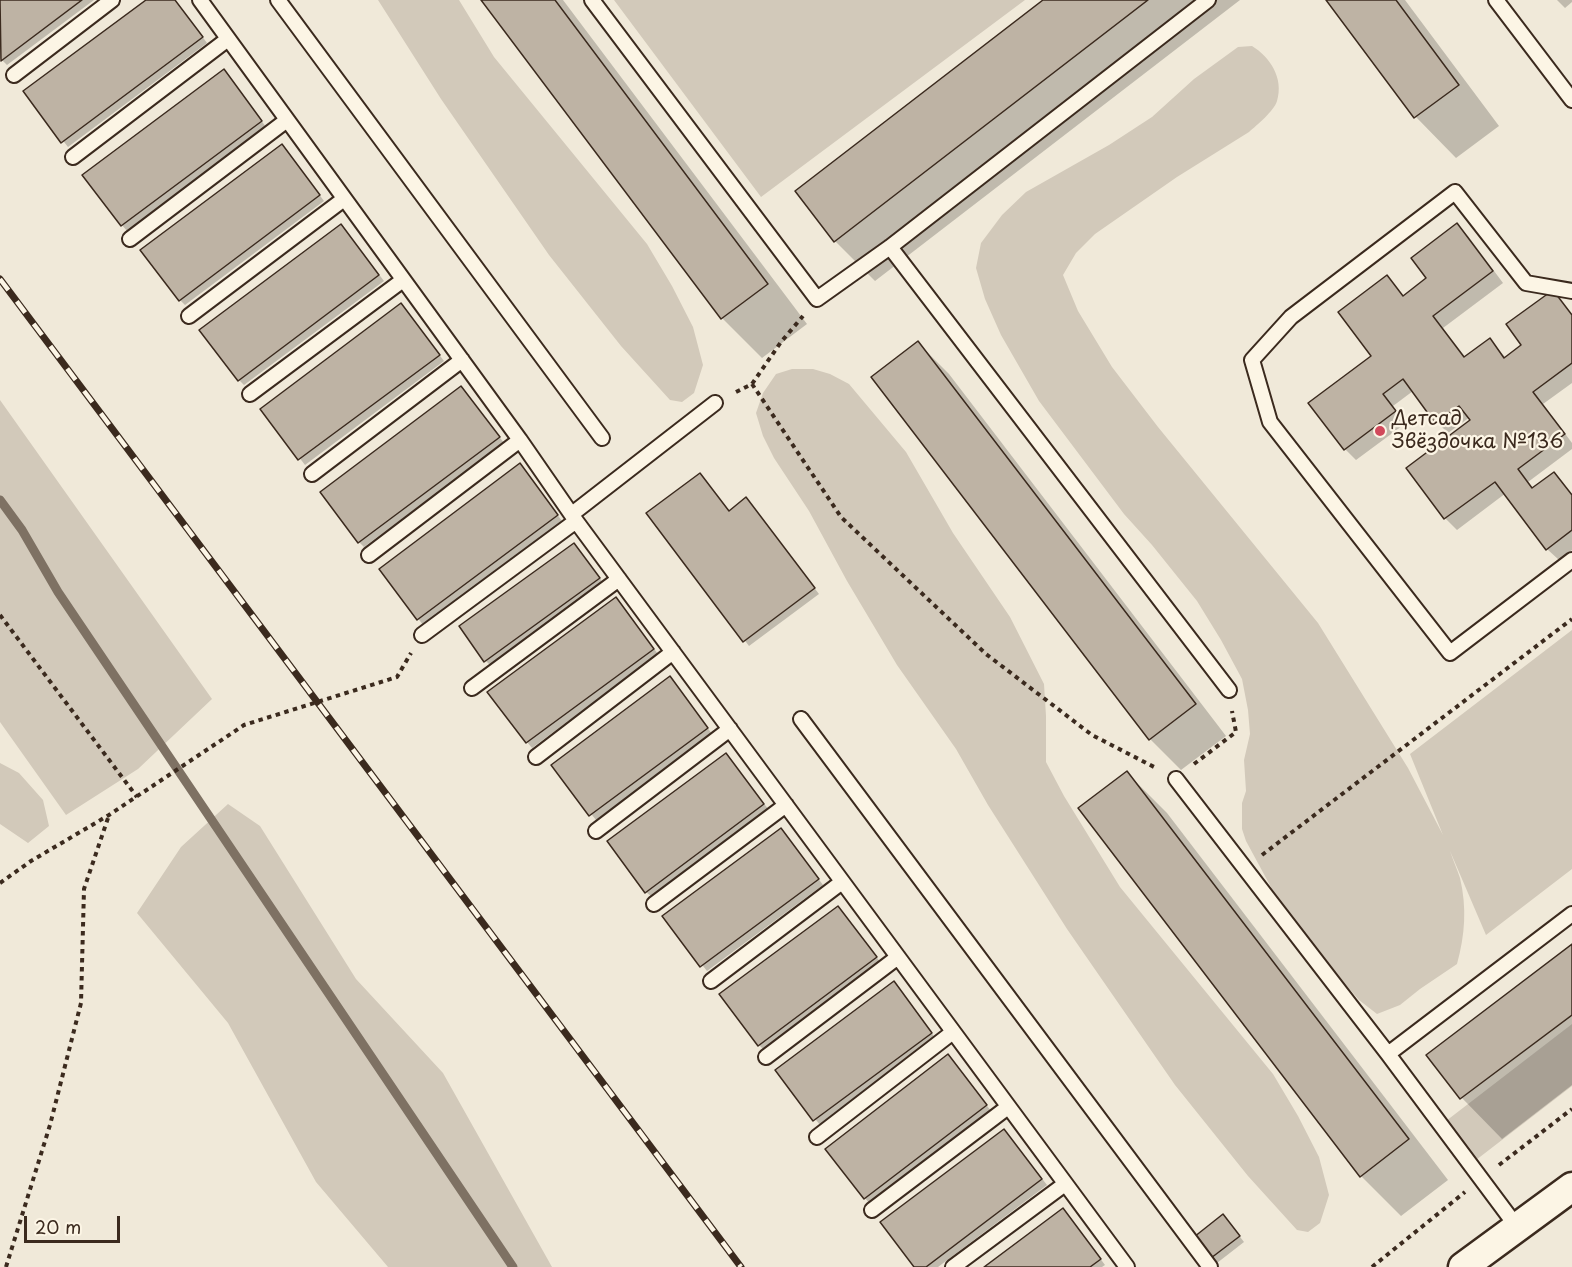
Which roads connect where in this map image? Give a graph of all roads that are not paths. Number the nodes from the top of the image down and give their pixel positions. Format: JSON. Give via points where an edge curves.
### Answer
{"nodes":[{"id":1,"x":112,"y":0,"type":"edge"},
{"id":2,"x":200,"y":0,"type":"edge"},
{"id":3,"x":278,"y":0,"type":"edge"},
{"id":4,"x":592,"y":0,"type":"edge"},
{"id":5,"x":1208,"y":0,"type":"edge"},
{"id":6,"x":1496,"y":0,"type":"edge"},
{"id":7,"x":228,"y":39,"type":"junction"},
{"id":8,"x":14,"y":75,"type":"dead end"},
{"id":9,"x":1572,"y":100,"type":"edge"},
{"id":10,"x":287,"y":120,"type":"junction"},
{"id":11,"x":73,"y":157,"type":"dead end"},
{"id":12,"x":345,"y":199,"type":"junction"},
{"id":13,"x":130,"y":239,"type":"dead end"},
{"id":14,"x":890,"y":247,"type":"junction"},
{"id":15,"x":403,"y":280,"type":"junction"},
{"id":16,"x":1572,"y":291,"type":"edge"},
{"id":17,"x":189,"y":316,"type":"dead end"},
{"id":18,"x":462,"y":360,"type":"junction"},
{"id":19,"x":250,"y":394,"type":"dead end"},
{"id":20,"x":716,"y":403,"type":"road end"},
{"id":21,"x":602,"y":438,"type":"dead end"},
{"id":22,"x":520,"y":440,"type":"junction"},
{"id":23,"x":312,"y":474,"type":"dead end"},
{"id":24,"x":574,"y":517,"type":"junction"},
{"id":25,"x":369,"y":555,"type":"dead end"},
{"id":26,"x":1572,"y":560,"type":"edge"},
{"id":27,"x":619,"y":579,"type":"junction"},
{"id":28,"x":422,"y":634,"type":"dead end"},
{"id":29,"x":674,"y":652,"type":"junction"},
{"id":30,"x":472,"y":687,"type":"dead end"},
{"id":31,"x":1229,"y":690,"type":"road end"},
{"id":32,"x":801,"y":719,"type":"dead end"},
{"id":33,"x":730,"y":729,"type":"junction"},
{"id":34,"x":536,"y":757,"type":"dead end"},
{"id":35,"x":1176,"y":779,"type":"road end"},
{"id":36,"x":786,"y":805,"type":"junction"},
{"id":37,"x":596,"y":831,"type":"dead end"},
{"id":38,"x":842,"y":882,"type":"junction"},
{"id":39,"x":654,"y":904,"type":"dead end"},
{"id":40,"x":1572,"y":914,"type":"edge"},
{"id":41,"x":898,"y":957,"type":"junction"},
{"id":42,"x":711,"y":981,"type":"dead end"},
{"id":43,"x":953,"y":1032,"type":"junction"},
{"id":44,"x":1388,"y":1054,"type":"junction"},
{"id":45,"x":766,"y":1057,"type":"dead end"},
{"id":46,"x":1008,"y":1107,"type":"junction"},
{"id":47,"x":818,"y":1137,"type":"dead end"},
{"id":48,"x":1065,"y":1184,"type":"junction"},
{"id":49,"x":1572,"y":1187,"type":"edge"},
{"id":50,"x":872,"y":1210,"type":"dead end"},
{"id":51,"x":1517,"y":1227,"type":"junction"},
{"id":52,"x":953,"y":1267,"type":"edge"},
{"id":53,"x":1127,"y":1267,"type":"edge"},
{"id":54,"x":1210,"y":1267,"type":"edge"},
{"id":55,"x":1463,"y":1267,"type":"edge"}],
"edges":[{"from":1,"to":8,"type":"lane"},
{"from":2,"to":7,"type":"lane"},
{"from":3,"to":21,"type":"lane"},
{"from":4,"to":14,"type":"lane","via":[[818,299]]},
{"from":5,"to":14,"type":"lane"},
{"from":6,"to":9,"type":"lane"},
{"from":7,"to":10,"type":"lane"},
{"from":7,"to":11,"type":"lane"},
{"from":10,"to":12,"type":"lane"},
{"from":10,"to":13,"type":"lane"},
{"from":12,"to":15,"type":"lane"},
{"from":12,"to":17,"type":"lane"},
{"from":14,"to":31,"type":"lane"},
{"from":15,"to":18,"type":"lane"},
{"from":15,"to":19,"type":"lane"},
{"from":16,"to":26,"type":"lane","via":[[1526,283],[1455,192],[1291,317],[1252,360],[1270,422],[1450,653]]},
{"from":18,"to":22,"type":"lane"},
{"from":18,"to":23,"type":"lane"},
{"from":20,"to":24,"type":"lane"},
{"from":22,"to":24,"type":"lane"},
{"from":22,"to":25,"type":"lane"},
{"from":24,"to":27,"type":"lane"},
{"from":24,"to":28,"type":"lane"},
{"from":27,"to":29,"type":"lane"},
{"from":27,"to":30,"type":"lane"},
{"from":29,"to":33,"type":"lane"},
{"from":29,"to":34,"type":"lane"},
{"from":32,"to":54,"type":"lane"},
{"from":33,"to":36,"type":"lane"},
{"from":33,"to":37,"type":"lane"},
{"from":35,"to":44,"type":"lane"},
{"from":36,"to":38,"type":"lane"},
{"from":36,"to":39,"type":"lane"},
{"from":38,"to":41,"type":"lane"},
{"from":38,"to":42,"type":"lane"},
{"from":40,"to":44,"type":"lane"},
{"from":41,"to":43,"type":"lane"},
{"from":41,"to":45,"type":"lane"},
{"from":43,"to":46,"type":"lane"},
{"from":43,"to":47,"type":"lane"},
{"from":44,"to":51,"type":"lane"},
{"from":46,"to":48,"type":"lane"},
{"from":46,"to":50,"type":"lane"},
{"from":48,"to":52,"type":"lane"},
{"from":48,"to":53,"type":"lane"},
{"from":49,"to":51,"type":"street"},
{"from":51,"to":55,"type":"street"}]}
